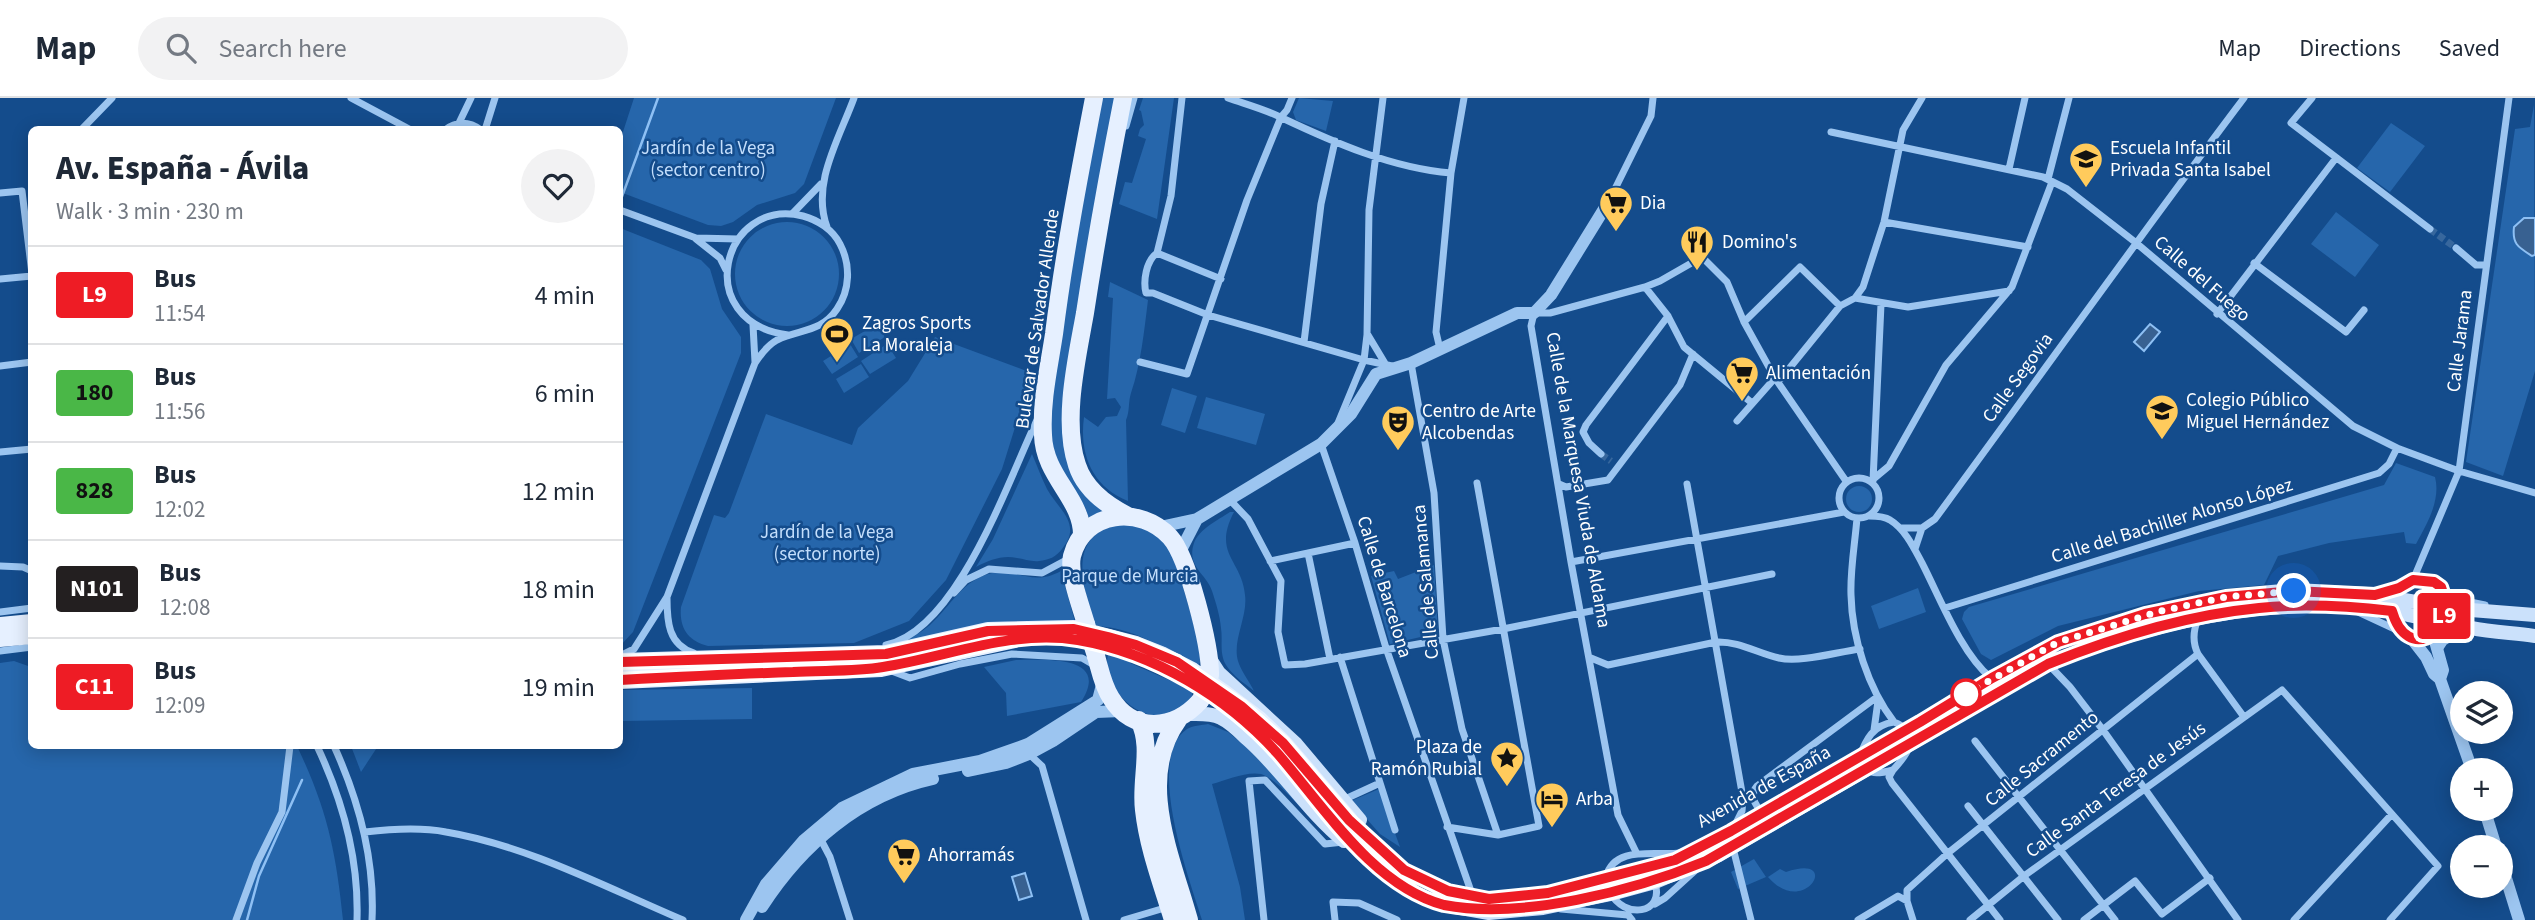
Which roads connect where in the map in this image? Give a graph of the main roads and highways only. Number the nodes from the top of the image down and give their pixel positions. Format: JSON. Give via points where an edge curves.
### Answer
{"nodes":[{"id":1,"x":1094,"y":98,"type":"edge"},
{"id":2,"x":1123,"y":98,"type":"edge"},
{"id":3,"x":1128,"y":516,"type":"junction"},
{"id":4,"x":1082,"y":537,"type":"junction"},
{"id":5,"x":2395,"y":599,"type":"junction"},
{"id":6,"x":2444,"y":614,"type":"junction"},
{"id":7,"x":2535,"y":615,"type":"edge"},
{"id":8,"x":28,"y":622,"type":"edge"},
{"id":9,"x":0,"y":626,"type":"edge"},
{"id":10,"x":1079,"y":631,"type":"junction"},
{"id":11,"x":28,"y":635,"type":"edge"},
{"id":12,"x":2535,"y":636,"type":"edge"},
{"id":13,"x":0,"y":638,"type":"edge"},
{"id":14,"x":623,"y":663,"type":"edge"},
{"id":15,"x":1210,"y":666,"type":"junction"},
{"id":16,"x":623,"y":680,"type":"edge"},
{"id":17,"x":1189,"y":712,"type":"junction"},
{"id":18,"x":1139,"y":720,"type":"junction"},
{"id":19,"x":1904,"y":731,"type":"junction"},
{"id":20,"x":1862,"y":763,"type":"junction"},
{"id":21,"x":1344,"y":829,"type":"junction"},
{"id":22,"x":1381,"y":850,"type":"junction"},
{"id":23,"x":1652,"y":875,"type":"junction"},
{"id":24,"x":1542,"y":912,"type":"edge"},
{"id":25,"x":1171,"y":913,"type":"edge"},
{"id":26,"x":1189,"y":920,"type":"edge"}],
"edges":[{"from":1,"to":4,"type":"main road","name":"Bulevar de Salvador Allende","via":[[1062,277],[1042,436],[1054,476],[1079,513]]},
{"from":2,"to":3,"type":"main road","via":[[1074,380],[1072,448],[1083,481],[1100,500]]},
{"from":3,"to":4,"type":"main road","via":[[1104,518]]},
{"from":3,"to":15,"type":"main road","via":[[1160,527],[1180,552]]},
{"from":4,"to":10,"type":"main road","via":[[1072,557]]},
{"from":5,"to":6,"type":"main road","name":"Avenida de España"},
{"from":5,"to":19,"type":"main road","name":"Avenida de España","via":[[2346,607],[2258,608],[2103,642]]},
{"from":5,"to":19,"type":"main road","name":"Avenida de España","via":[[2285,591],[2226,597],[2145,614],[2058,642]]},
{"from":6,"to":7,"type":"main road","name":"Avenida de España"},
{"from":6,"to":12,"type":"main road","name":"Avenida de España","via":[[2470,628]]},
{"from":8,"to":9,"type":"main road"},
{"from":10,"to":14,"type":"main road","via":[[988,631],[886,654]]},
{"from":10,"to":16,"type":"main road","via":[[1015,639],[881,668]]},
{"from":10,"to":18,"type":"main road","bridge":true,"via":[[1110,697],[1121,711]]},
{"from":10,"to":21,"type":"main road","name":"Avenida de España","via":[[1182,677],[1235,714],[1275,751]]},
{"from":11,"to":13,"type":"main road"},
{"from":15,"to":17,"type":"main road","bridge":true,"via":[[1208,687]]},
{"from":15,"to":22,"type":"main road","via":[[1296,744]]},
{"from":17,"to":18,"type":"main road","via":[[1164,725]]},
{"from":17,"to":21,"type":"main road","via":[[1209,714],[1233,726],[1318,817]]},
{"from":17,"to":26,"type":"main road","via":[[1170,730],[1162,752],[1158,805]]},
{"from":18,"to":25,"type":"main road","via":[[1146,749],[1142,785],[1146,829]]},
{"from":19,"to":20,"type":"main road","name":"Avenida de España"},
{"from":20,"to":23,"type":"main road","name":"Avenida de España"},
{"from":20,"to":23,"type":"main road","name":"Avenida de España","via":[[1732,848],[1706,861]]},
{"from":21,"to":22,"type":"main road","name":"Avenida de España"},
{"from":21,"to":24,"type":"main road","name":"Avenida de España","via":[[1393,880],[1444,905],[1489,913]]},
{"from":22,"to":23,"type":"main road","name":"Avenida de España","via":[[1421,880],[1489,899],[1538,895],[1605,878]]},
{"from":23,"to":24,"type":"main road","name":"Avenida de España","via":[[1611,894]]}]}
